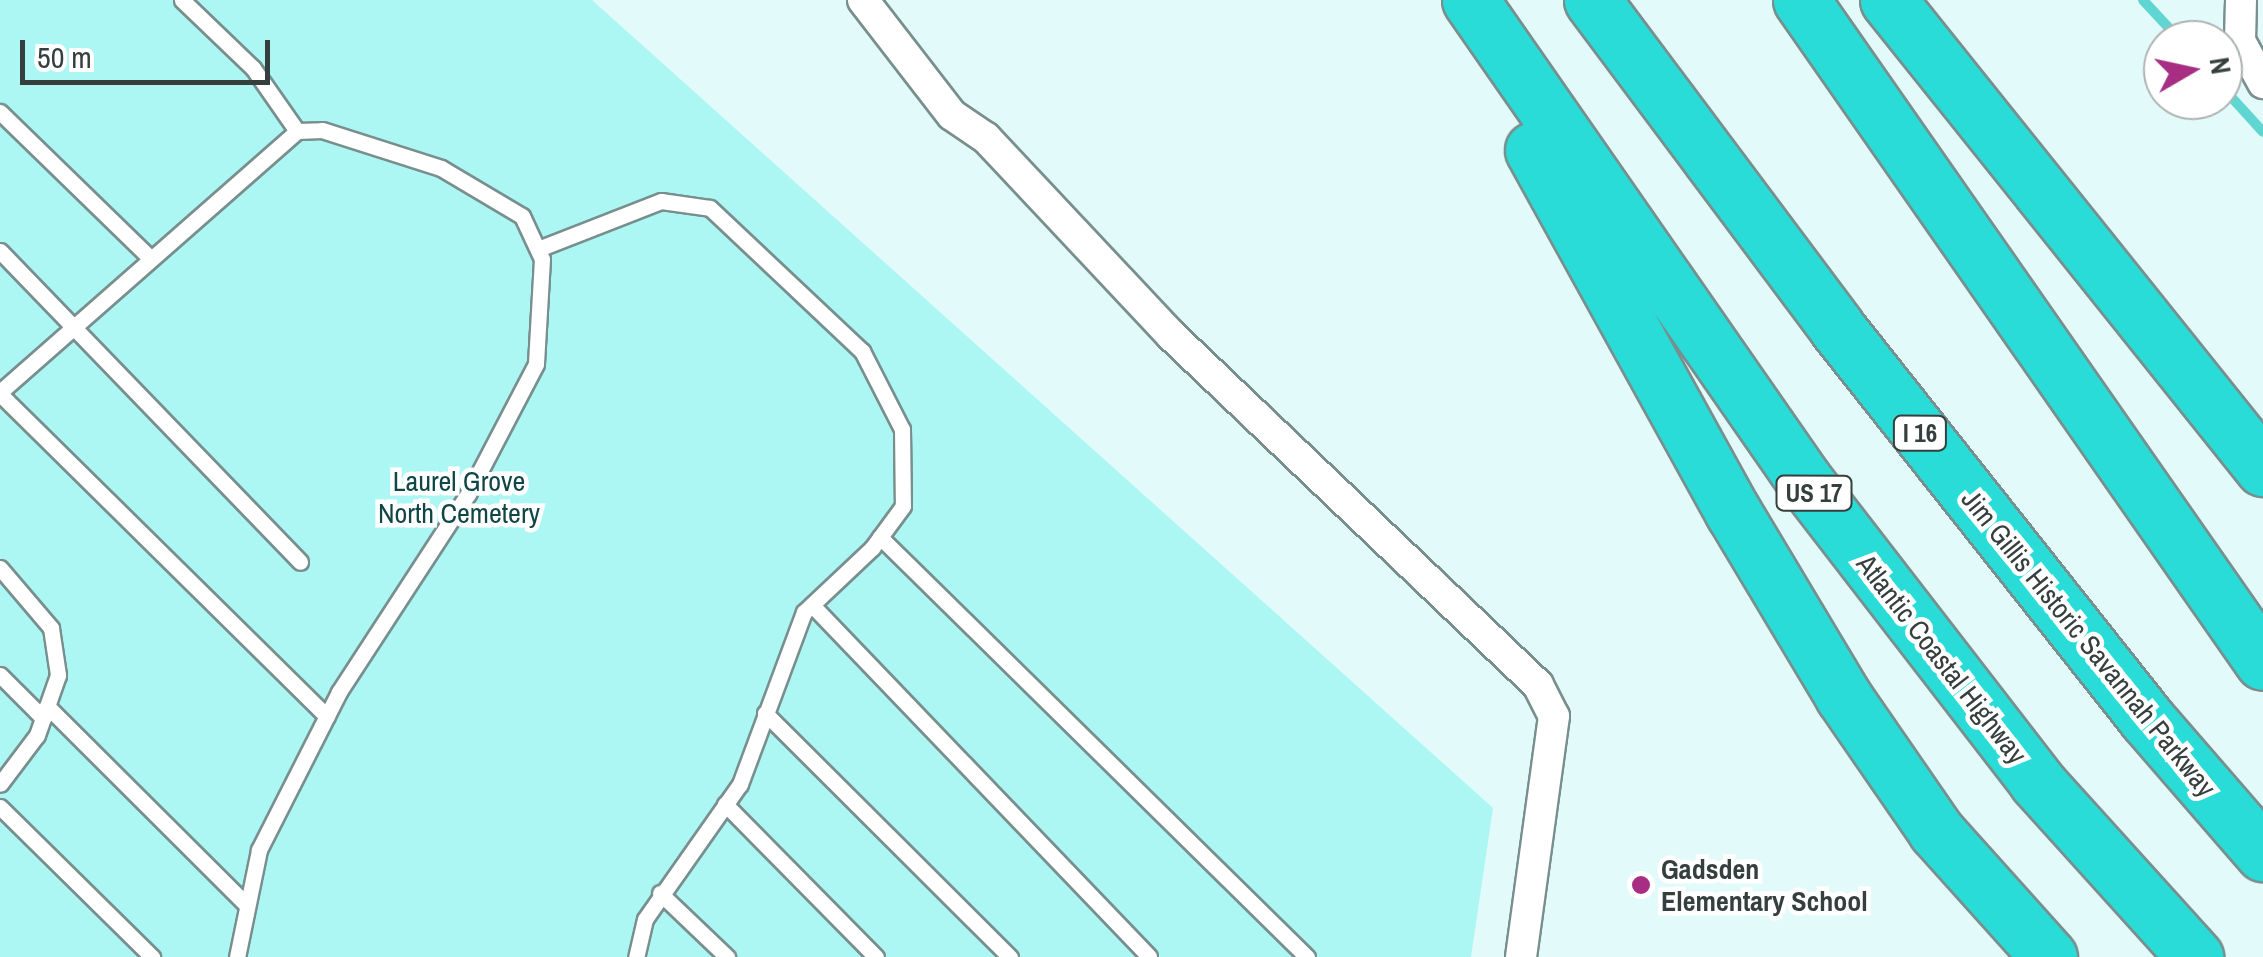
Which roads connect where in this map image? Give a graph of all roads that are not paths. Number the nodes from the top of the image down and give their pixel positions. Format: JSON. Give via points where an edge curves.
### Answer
{"nodes":[{"id":1,"x":182,"y":0,"type":"edge"},
{"id":2,"x":863,"y":0,"type":"edge"},
{"id":3,"x":1458,"y":0,"type":"edge"},
{"id":4,"x":1470,"y":0,"type":"edge"},
{"id":5,"x":1592,"y":0,"type":"edge"},
{"id":6,"x":1800,"y":0,"type":"edge"},
{"id":7,"x":1888,"y":0,"type":"edge"},
{"id":8,"x":2241,"y":0,"type":"edge"},
{"id":9,"x":2263,"y":83,"type":"edge"},
{"id":10,"x":0,"y":112,"type":"edge"},
{"id":11,"x":297,"y":131,"type":"junction"},
{"id":12,"x":538,"y":249,"type":"junction"},
{"id":13,"x":0,"y":251,"type":"edge"},
{"id":14,"x":148,"y":256,"type":"junction"},
{"id":15,"x":75,"y":323,"type":"junction"},
{"id":16,"x":0,"y":393,"type":"edge"},
{"id":17,"x":2263,"y":468,"type":"edge"},
{"id":18,"x":880,"y":537,"type":"junction"},
{"id":19,"x":300,"y":562,"type":"dead end"},
{"id":20,"x":0,"y":568,"type":"edge"},
{"id":21,"x":812,"y":605,"type":"junction"},
{"id":22,"x":2263,"y":662,"type":"edge"},
{"id":23,"x":0,"y":675,"type":"edge"},
{"id":24,"x":45,"y":712,"type":"junction"},
{"id":25,"x":766,"y":713,"type":"junction"},
{"id":26,"x":327,"y":716,"type":"junction"},
{"id":27,"x":0,"y":784,"type":"edge"},
{"id":28,"x":725,"y":804,"type":"junction"},
{"id":29,"x":0,"y":807,"type":"edge"},
{"id":30,"x":2263,"y":853,"type":"edge"},
{"id":31,"x":660,"y":893,"type":"junction"},
{"id":32,"x":246,"y":904,"type":"junction"},
{"id":33,"x":152,"y":957,"type":"edge"},
{"id":34,"x":237,"y":957,"type":"edge"},
{"id":35,"x":636,"y":957,"type":"edge"},
{"id":36,"x":726,"y":957,"type":"edge"},
{"id":37,"x":876,"y":957,"type":"edge"},
{"id":38,"x":1010,"y":957,"type":"edge"},
{"id":39,"x":1149,"y":957,"type":"edge"},
{"id":40,"x":1306,"y":957,"type":"edge"},
{"id":41,"x":1520,"y":957,"type":"edge"},
{"id":42,"x":2049,"y":957,"type":"edge"},
{"id":43,"x":2195,"y":957,"type":"edge"}],
"edges":[{"from":1,"to":11,"type":"lane","via":[[253,68]]},
{"from":2,"to":41,"type":"street","via":[[952,115],[986,138],[1171,335],[1538,685],[1554,716]]},
{"from":3,"to":42,"type":"highway","via":[[1724,496],[1843,696],[1936,831]]},
{"from":4,"to":43,"type":"highway","name":"Atlantic Coastal Highway","number":"US 17","via":[[1804,480],[2037,782]]},
{"from":5,"to":30,"type":"highway","name":"Jim Gillis Historic Savannah Parkway","number":"I 16","via":[[1837,328],[2146,718]]},
{"from":6,"to":22,"type":"highway"},
{"from":7,"to":17,"type":"highway"},
{"from":8,"to":9,"type":"street","via":[[2240,41]]},
{"from":10,"to":14,"type":"lane"},
{"from":11,"to":12,"type":"lane","via":[[322,130],[441,168],[522,216]]},
{"from":11,"to":14,"type":"lane"},
{"from":12,"to":18,"type":"lane","via":[[661,201],[710,208],[862,351],[902,429],[903,506]]},
{"from":12,"to":26,"type":"lane","via":[[536,364],[468,494]]},
{"from":13,"to":15,"type":"lane"},
{"from":14,"to":15,"type":"lane"},
{"from":15,"to":16,"type":"lane"},
{"from":15,"to":19,"type":"lane"},
{"from":16,"to":26,"type":"lane"},
{"from":18,"to":21,"type":"lane"},
{"from":18,"to":40,"type":"lane"},
{"from":20,"to":24,"type":"lane","via":[[50,628],[58,676]]},
{"from":21,"to":25,"type":"lane"},
{"from":21,"to":39,"type":"lane"},
{"from":23,"to":24,"type":"lane"},
{"from":24,"to":27,"type":"lane"},
{"from":24,"to":32,"type":"lane"},
{"from":25,"to":28,"type":"lane","via":[[740,784]]},
{"from":25,"to":38,"type":"lane"},
{"from":26,"to":32,"type":"lane","via":[[258,850]]},
{"from":28,"to":31,"type":"lane"},
{"from":28,"to":37,"type":"lane"},
{"from":29,"to":33,"type":"lane"},
{"from":31,"to":35,"type":"lane","via":[[645,918]]},
{"from":31,"to":36,"type":"lane"},
{"from":32,"to":34,"type":"lane"}]}
